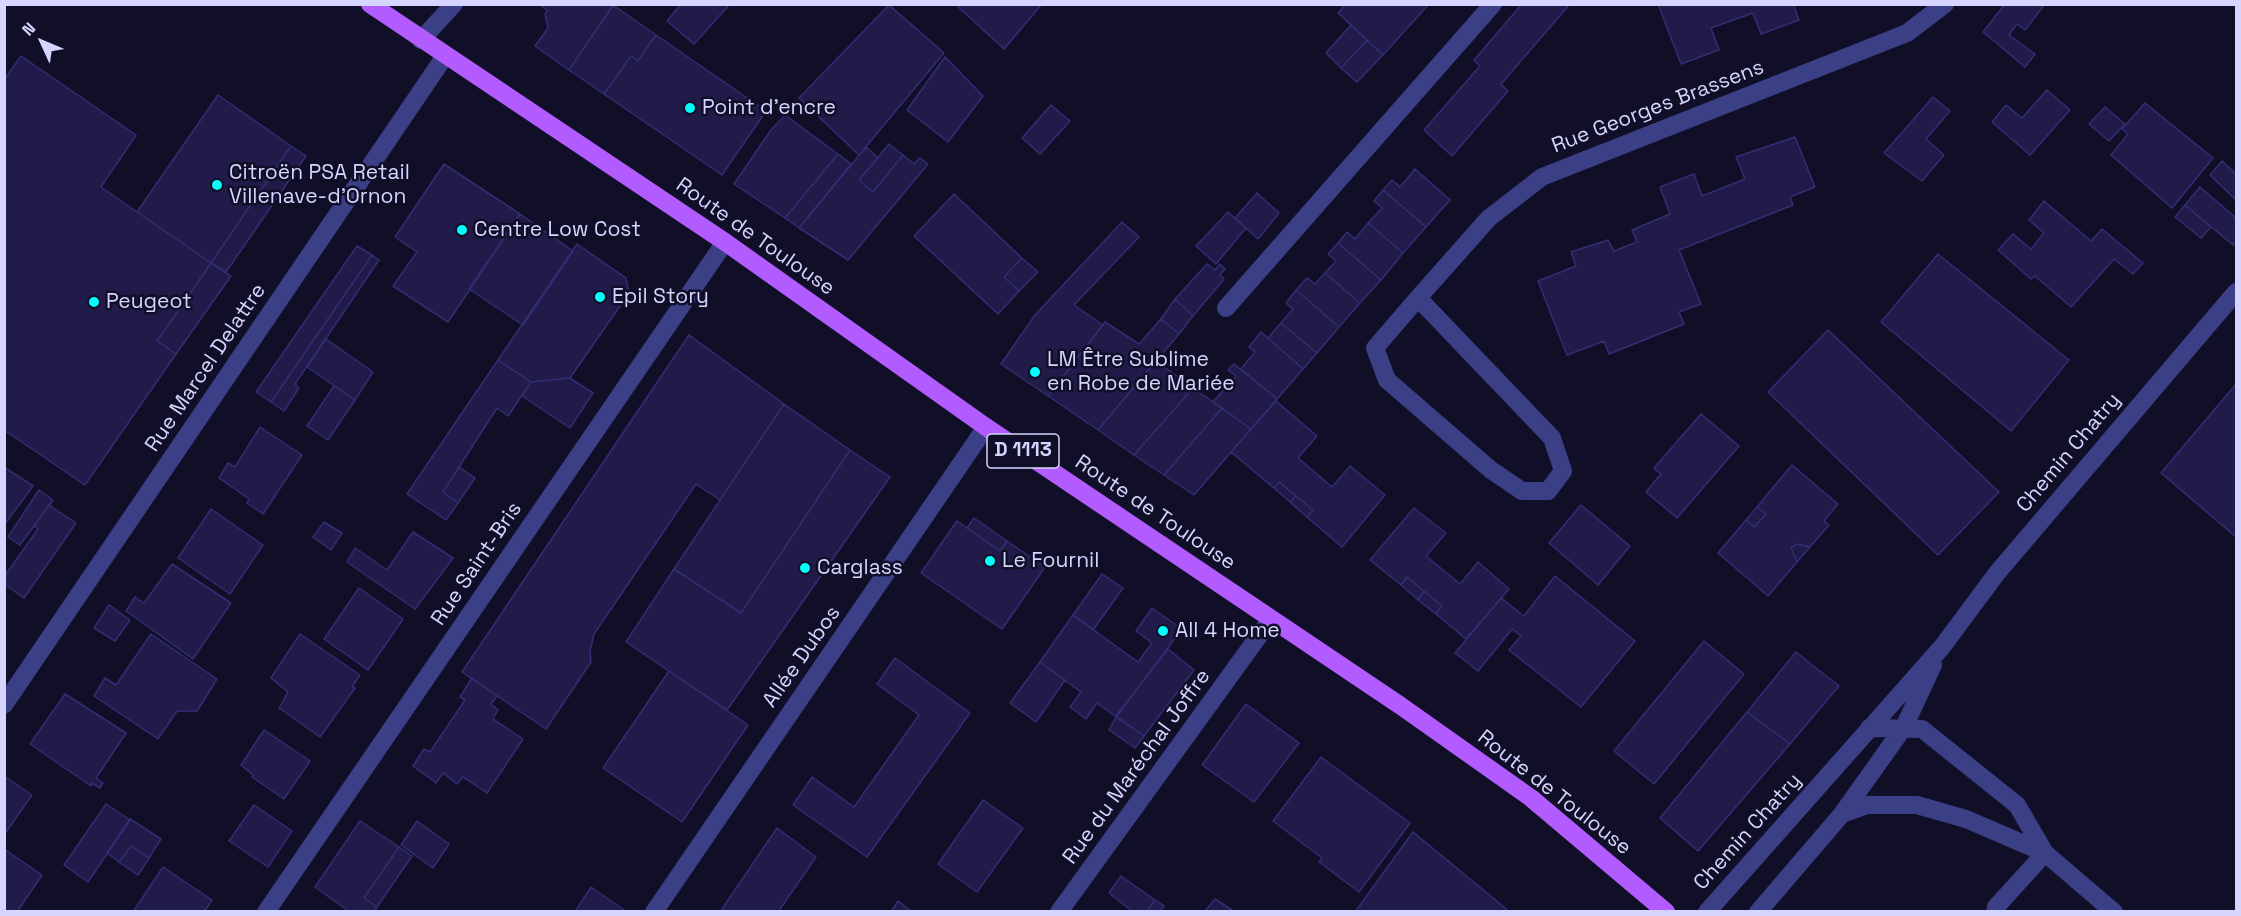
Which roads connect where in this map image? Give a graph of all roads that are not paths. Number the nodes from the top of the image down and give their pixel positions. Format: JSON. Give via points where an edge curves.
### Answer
{"nodes":[{"id":1,"x":370,"y":4,"type":"edge"},
{"id":2,"x":454,"y":4,"type":"edge"},
{"id":3,"x":1493,"y":4,"type":"edge"},
{"id":4,"x":1945,"y":4,"type":"edge"},
{"id":5,"x":421,"y":40,"type":"junction"},
{"id":6,"x":445,"y":56,"type":"junction"},
{"id":7,"x":725,"y":242,"type":"junction"},
{"id":8,"x":2236,"y":291,"type":"edge"},
{"id":9,"x":1418,"y":298,"type":"junction"},
{"id":10,"x":1226,"y":308,"type":"dead end"},
{"id":11,"x":986,"y":427,"type":"junction"},
{"id":12,"x":1271,"y":619,"type":"junction"},
{"id":13,"x":1942,"y":647,"type":"junction"},
{"id":14,"x":4,"y":705,"type":"edge"},
{"id":15,"x":1904,"y":727,"type":"junction"},
{"id":16,"x":1869,"y":728,"type":"junction"},
{"id":17,"x":1842,"y":814,"type":"junction"},
{"id":18,"x":2045,"y":854,"type":"junction"},
{"id":19,"x":267,"y":912,"type":"edge"},
{"id":20,"x":654,"y":912,"type":"edge"},
{"id":21,"x":1059,"y":912,"type":"edge"},
{"id":22,"x":1666,"y":912,"type":"edge"},
{"id":23,"x":1707,"y":912,"type":"edge"},
{"id":24,"x":1758,"y":912,"type":"edge"},
{"id":25,"x":1995,"y":912,"type":"edge"},
{"id":26,"x":2114,"y":912,"type":"edge"}],
"edges":[{"from":1,"to":5,"type":"main road","name":"Route de Toulouse","number":"D 1113"},
{"from":2,"to":5,"type":"street"},
{"from":3,"to":10,"type":"street"},
{"from":4,"to":9,"type":"street","name":"Rue Georges Brassens","via":[[1907,33],[1542,177],[1489,218]]},
{"from":5,"to":6,"type":"main road","name":"Route de Toulouse","number":"D 1113"},
{"from":6,"to":7,"type":"main road","name":"Route de Toulouse","number":"D 1113"},
{"from":6,"to":14,"type":"street","name":"Rue Marcel Delattre"},
{"from":7,"to":11,"type":"main road","name":"Route de Toulouse","number":"D 1113"},
{"from":7,"to":19,"type":"street","name":"Rue Saint-Bris"},
{"from":8,"to":13,"type":"street","name":"Chemin Chatry","via":[[1996,573]]},
{"from":9,"to":9,"type":"street","name":"Rue Georges Brassens","via":[[1375,348],[1387,380],[1522,491],[1548,491],[1563,471],[1552,438]]},
{"from":11,"to":12,"type":"main road","name":"Route de Toulouse","number":"D 1113"},
{"from":11,"to":20,"type":"street","name":"Allée Dubos"},
{"from":12,"to":21,"type":"street","name":"Rue du Maréchal Joffre"},
{"from":12,"to":22,"type":"main road","name":"Route de Toulouse","number":"D 1113","via":[[1531,798]]},
{"from":13,"to":15,"type":"street","name":"Chemin Chatry"},
{"from":13,"to":16,"type":"street","name":"Chemin Chatry"},
{"from":15,"to":16,"type":"street"},
{"from":15,"to":17,"type":"street","name":"Chemin Chatry"},
{"from":15,"to":18,"type":"street","via":[[1922,729],[2017,805]]},
{"from":16,"to":23,"type":"street","name":"Chemin Chatry"},
{"from":17,"to":18,"type":"street","via":[[1867,805],[1917,805],[1966,819]]},
{"from":17,"to":24,"type":"street","name":"Chemin Chatry"},
{"from":18,"to":25,"type":"street"},
{"from":18,"to":26,"type":"street"}]}
